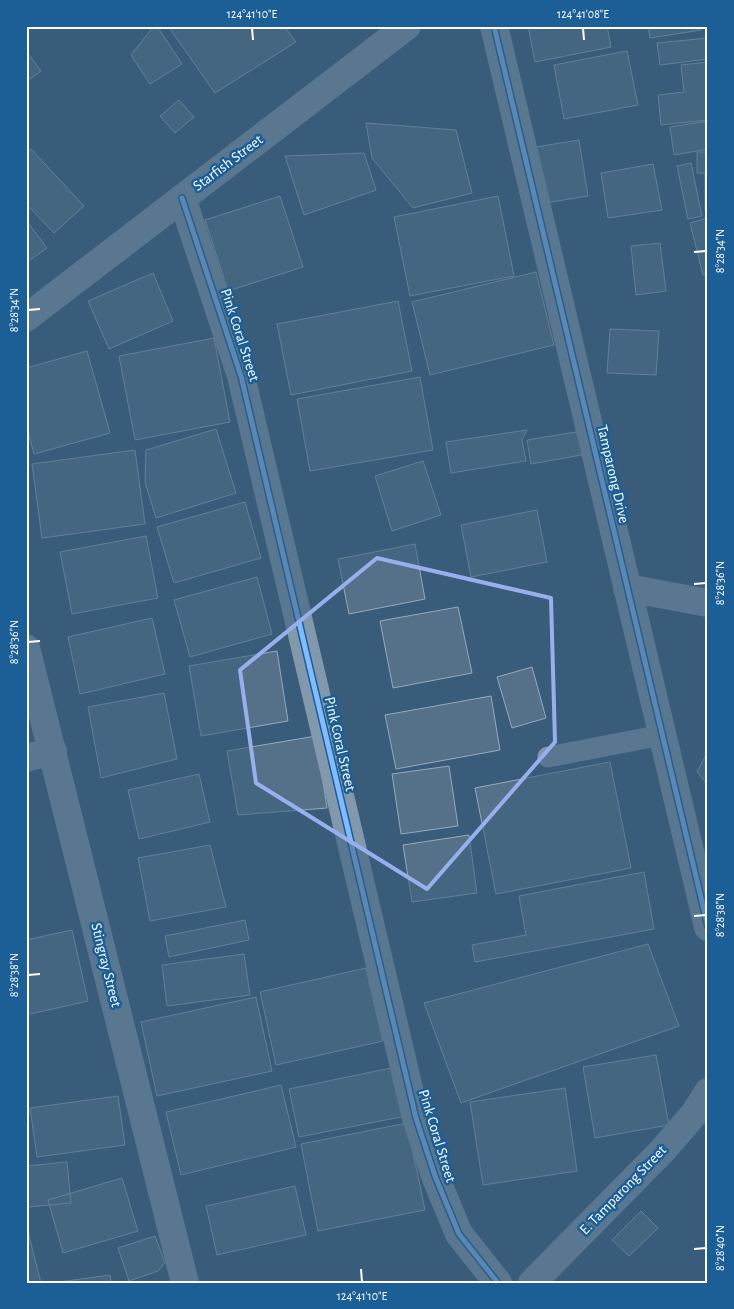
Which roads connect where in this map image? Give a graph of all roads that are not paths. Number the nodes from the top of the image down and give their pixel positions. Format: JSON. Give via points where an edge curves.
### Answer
{"nodes":[{"id":1,"x":407,"y":26,"type":"edge"},
{"id":2,"x":494,"y":26,"type":"edge"},
{"id":3,"x":182,"y":198,"type":"junction"},
{"id":4,"x":26,"y":318,"type":"edge"},
{"id":5,"x":627,"y":588,"type":"junction"},
{"id":6,"x":708,"y":603,"type":"edge"},
{"id":7,"x":26,"y":648,"type":"edge"},
{"id":8,"x":662,"y":735,"type":"junction"},
{"id":9,"x":53,"y":751,"type":"junction"},
{"id":10,"x":548,"y":757,"type":"dead end"},
{"id":11,"x":26,"y":758,"type":"edge"},
{"id":12,"x":708,"y":927,"type":"edge"},
{"id":13,"x":708,"y":1092,"type":"edge"},
{"id":14,"x":185,"y":1283,"type":"edge"},
{"id":15,"x":498,"y":1283,"type":"edge"},
{"id":16,"x":532,"y":1283,"type":"edge"}],
"edges":[{"from":1,"to":3,"type":"street","name":"Starfish Street"},
{"from":2,"to":5,"type":"street","name":"Tamparong Drive"},
{"from":3,"to":4,"type":"street","name":"Starfish Street"},
{"from":3,"to":15,"type":"street","name":"Pink Coral Street","via":[[241,376],[416,1118],[459,1234]]},
{"from":5,"to":6,"type":"street"},
{"from":5,"to":8,"type":"street","name":"Tamparong Drive"},
{"from":7,"to":9,"type":"street","name":"Stingray Street"},
{"from":8,"to":10,"type":"lane"},
{"from":8,"to":12,"type":"street","name":"Tamparong Drive"},
{"from":9,"to":11,"type":"street"},
{"from":9,"to":14,"type":"street","name":"Stingray Street"},
{"from":13,"to":16,"type":"street","name":"E. Tamparong Street","via":[[663,1150]]}]}
